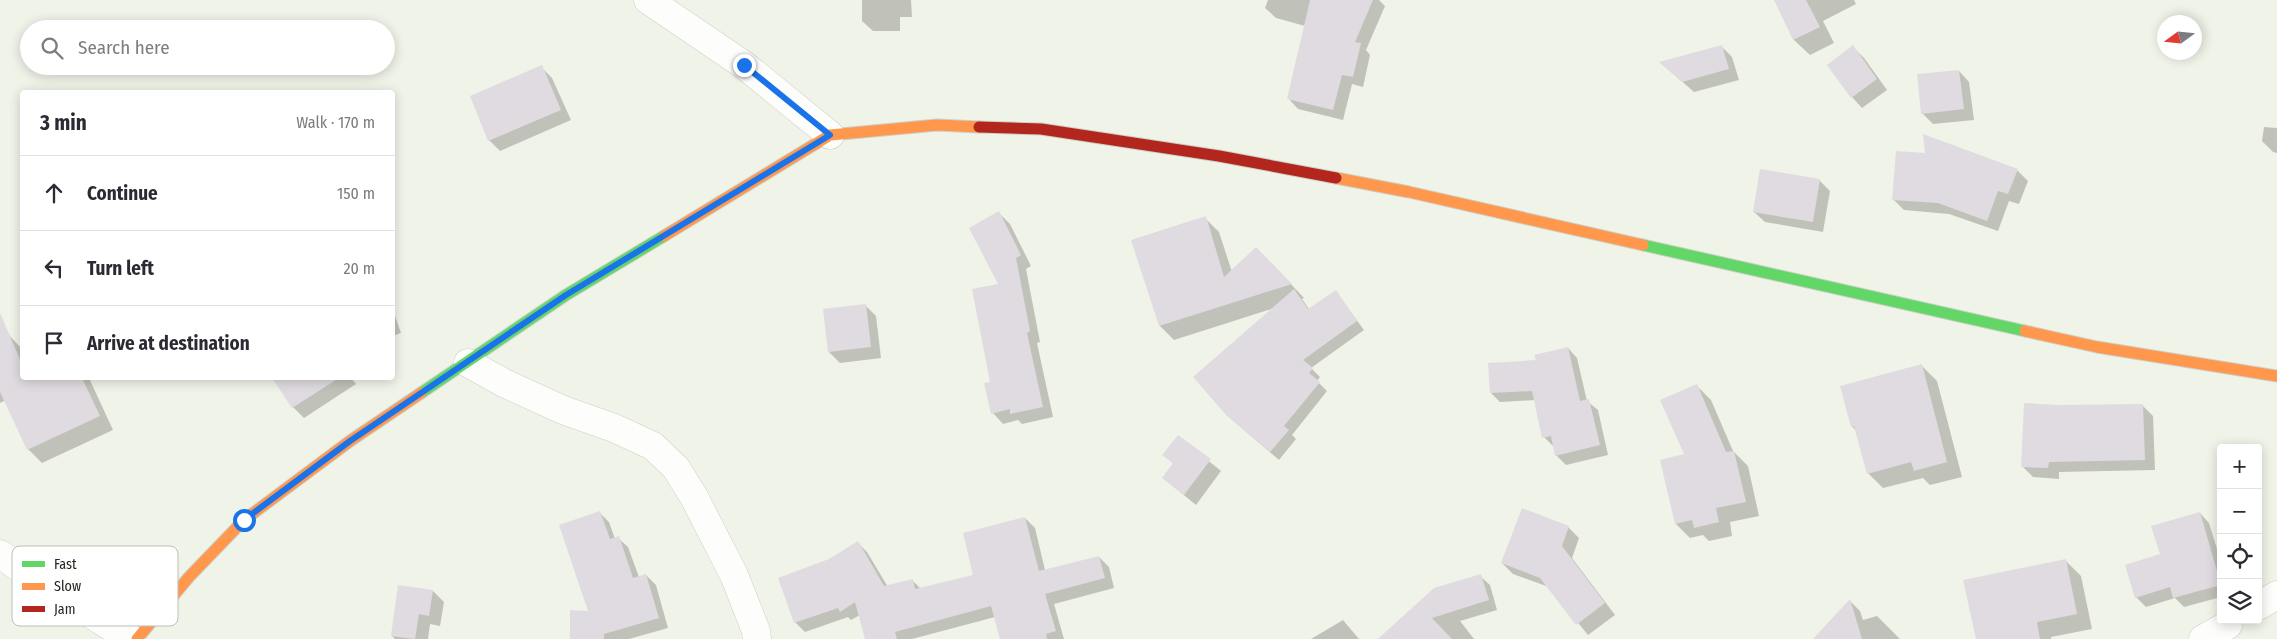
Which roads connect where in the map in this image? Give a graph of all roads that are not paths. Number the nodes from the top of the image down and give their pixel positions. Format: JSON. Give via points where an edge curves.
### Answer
{"nodes":[{"id":1,"x":648,"y":0,"type":"edge"},
{"id":2,"x":830,"y":135,"type":"junction"},
{"id":3,"x":468,"y":363,"type":"junction"},
{"id":4,"x":2277,"y":376,"type":"edge"},
{"id":5,"x":0,"y":554,"type":"edge"},
{"id":6,"x":12,"y":563,"type":"edge"},
{"id":7,"x":178,"y":590,"type":"edge"},
{"id":8,"x":2277,"y":595,"type":"edge"},
{"id":9,"x":2262,"y":604,"type":"edge"},
{"id":10,"x":110,"y":626,"type":"edge"},
{"id":11,"x":148,"y":626,"type":"edge"},
{"id":12,"x":2230,"y":628,"type":"edge"},
{"id":13,"x":131,"y":639,"type":"edge"},
{"id":14,"x":137,"y":639,"type":"edge"},
{"id":15,"x":757,"y":639,"type":"edge"},
{"id":16,"x":2203,"y":639,"type":"edge"}],
"edges":[{"from":1,"to":2,"type":"street","via":[[744,65]]},
{"from":2,"to":3,"type":"street","via":[[566,295]]},
{"from":2,"to":4,"type":"street","via":[[937,125],[1041,129],[1219,156],[1409,192],[2097,347]]},
{"from":3,"to":7,"type":"street","via":[[350,441],[244,520]]},
{"from":3,"to":15,"type":"street","via":[[546,403],[653,446],[676,468],[694,497],[734,575]]},
{"from":5,"to":6,"type":"street"},
{"from":8,"to":9,"type":"street"},
{"from":10,"to":13,"type":"street"},
{"from":11,"to":14,"type":"street"},
{"from":12,"to":16,"type":"street"}]}
